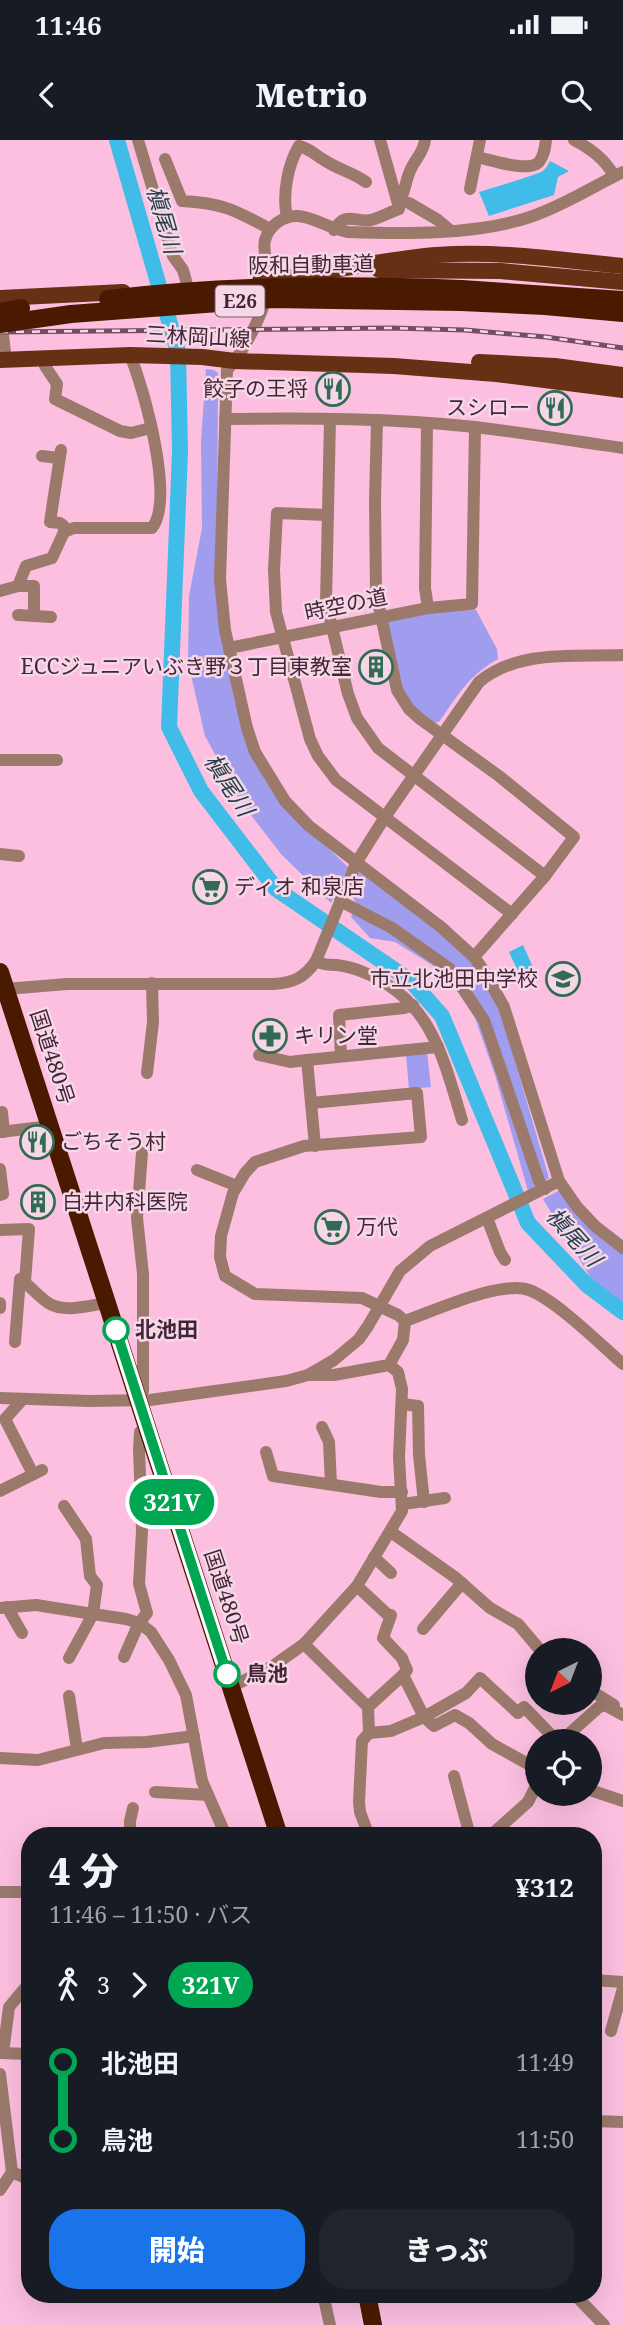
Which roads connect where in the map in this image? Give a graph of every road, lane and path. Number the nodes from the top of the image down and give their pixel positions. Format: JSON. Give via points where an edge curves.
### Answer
{"nodes":[{"id":1,"x":138,"y":140,"type":"edge"},
{"id":2,"x":380,"y":140,"type":"edge"},
{"id":3,"x":425,"y":140,"type":"edge"},
{"id":4,"x":480,"y":140,"type":"edge"},
{"id":5,"x":546,"y":140,"type":"edge"},
{"id":6,"x":577,"y":140,"type":"edge"},
{"id":7,"x":309,"y":144,"type":"edge"},
{"id":8,"x":477,"y":157,"type":"junction"},
{"id":9,"x":165,"y":159,"type":"dead end"},
{"id":10,"x":618,"y":174,"type":"edge"},
{"id":11,"x":366,"y":182,"type":"dead end"},
{"id":12,"x":470,"y":189,"type":"dead end"},
{"id":13,"x":404,"y":204,"type":"junction"},
{"id":14,"x":287,"y":217,"type":"junction"},
{"id":15,"x":270,"y":229,"type":"junction"},
{"id":16,"x":334,"y":230,"type":"junction"},
{"id":17,"x":450,"y":230,"type":"junction"},
{"id":18,"x":623,"y":266,"type":"edge"},
{"id":19,"x":331,"y":271,"type":"junction"},
{"id":20,"x":270,"y":280,"type":"junction"},
{"id":21,"x":623,"y":282,"type":"edge"},
{"id":22,"x":185,"y":288,"type":"junction"},
{"id":23,"x":461,"y":295,"type":"junction"},
{"id":24,"x":0,"y":298,"type":"edge"},
{"id":25,"x":623,"y":300,"type":"edge"},
{"id":26,"x":623,"y":313,"type":"edge"},
{"id":27,"x":0,"y":314,"type":"edge"},
{"id":28,"x":0,"y":324,"type":"edge"},
{"id":29,"x":135,"y":355,"type":"junction"},
{"id":30,"x":45,"y":358,"type":"junction"},
{"id":31,"x":2,"y":359,"type":"edge"},
{"id":32,"x":235,"y":361,"type":"junction"},
{"id":33,"x":394,"y":366,"type":"junction"},
{"id":34,"x":623,"y":375,"type":"edge"},
{"id":35,"x":623,"y":390,"type":"edge"},
{"id":36,"x":225,"y":419,"type":"junction"},
{"id":37,"x":330,"y":420,"type":"junction"},
{"id":38,"x":377,"y":420,"type":"junction"},
{"id":39,"x":427,"y":423,"type":"junction"},
{"id":40,"x":475,"y":427,"type":"junction"},
{"id":41,"x":151,"y":428,"type":"junction"},
{"id":42,"x":623,"y":448,"type":"edge"},
{"id":43,"x":42,"y":456,"type":"dead end"},
{"id":44,"x":327,"y":515,"type":"junction"},
{"id":45,"x":64,"y":532,"type":"junction"},
{"id":46,"x":18,"y":586,"type":"junction"},
{"id":47,"x":0,"y":591,"type":"edge"},
{"id":48,"x":428,"y":608,"type":"junction"},
{"id":49,"x":19,"y":615,"type":"dead end"},
{"id":50,"x":34,"y":616,"type":"junction"},
{"id":51,"x":51,"y":617,"type":"dead end"},
{"id":52,"x":380,"y":617,"type":"junction"},
{"id":53,"x":333,"y":628,"type":"junction"},
{"id":54,"x":281,"y":638,"type":"junction"},
{"id":55,"x":229,"y":648,"type":"junction"},
{"id":56,"x":623,"y":655,"type":"edge"},
{"id":57,"x":442,"y":734,"type":"junction"},
{"id":58,"x":0,"y":760,"type":"edge"},
{"id":59,"x":57,"y":760,"type":"dead end"},
{"id":60,"x":414,"y":775,"type":"junction"},
{"id":61,"x":384,"y":817,"type":"junction"},
{"id":62,"x":3,"y":851,"type":"edge"},
{"id":63,"x":19,"y":856,"type":"dead end"},
{"id":64,"x":356,"y":863,"type":"junction"},
{"id":65,"x":545,"y":876,"type":"junction"},
{"id":66,"x":339,"y":904,"type":"junction"},
{"id":67,"x":512,"y":914,"type":"junction"},
{"id":68,"x":474,"y":957,"type":"junction"},
{"id":69,"x":318,"y":958,"type":"junction"},
{"id":70,"x":2,"y":983,"type":"edge"},
{"id":71,"x":152,"y":983,"type":"junction"},
{"id":72,"x":413,"y":1005,"type":"junction"},
{"id":73,"x":438,"y":1047,"type":"junction"},
{"id":74,"x":341,"y":1056,"type":"junction"},
{"id":75,"x":264,"y":1059,"type":"dead end"},
{"id":76,"x":307,"y":1060,"type":"junction"},
{"id":77,"x":147,"y":1073,"type":"dead end"},
{"id":78,"x":311,"y":1103,"type":"junction"},
{"id":79,"x":2,"y":1111,"type":"edge"},
{"id":80,"x":462,"y":1120,"type":"dead end"},
{"id":81,"x":50,"y":1126,"type":"junction"},
{"id":82,"x":2,"y":1132,"type":"edge"},
{"id":83,"x":315,"y":1146,"type":"junction"},
{"id":84,"x":142,"y":1153,"type":"dead end"},
{"id":85,"x":0,"y":1170,"type":"edge"},
{"id":86,"x":197,"y":1170,"type":"dead end"},
{"id":87,"x":559,"y":1181,"type":"junction"},
{"id":88,"x":237,"y":1185,"type":"junction"},
{"id":89,"x":543,"y":1189,"type":"junction"},
{"id":90,"x":0,"y":1195,"type":"edge"},
{"id":91,"x":490,"y":1216,"type":"junction"},
{"id":92,"x":0,"y":1230,"type":"edge"},
{"id":93,"x":623,"y":1248,"type":"edge"},
{"id":94,"x":500,"y":1257,"type":"dead end"},
{"id":95,"x":21,"y":1276,"type":"junction"},
{"id":96,"x":107,"y":1303,"type":"junction"},
{"id":97,"x":379,"y":1307,"type":"junction"},
{"id":98,"x":405,"y":1321,"type":"junction"},
{"id":99,"x":15,"y":1342,"type":"dead end"},
{"id":100,"x":623,"y":1364,"type":"edge"},
{"id":101,"x":389,"y":1365,"type":"junction"},
{"id":102,"x":308,"y":1375,"type":"junction"},
{"id":103,"x":0,"y":1398,"type":"edge"},
{"id":104,"x":22,"y":1400,"type":"junction"},
{"id":105,"x":139,"y":1400,"type":"junction"},
{"id":106,"x":402,"y":1404,"type":"junction"},
{"id":107,"x":147,"y":1425,"type":"junction"},
{"id":108,"x":322,"y":1427,"type":"dead end"},
{"id":109,"x":267,"y":1452,"type":"dead end"},
{"id":110,"x":331,"y":1484,"type":"junction"},
{"id":111,"x":0,"y":1491,"type":"edge"},
{"id":112,"x":402,"y":1498,"type":"junction"},
{"id":113,"x":445,"y":1498,"type":"dead end"},
{"id":114,"x":424,"y":1502,"type":"junction"},
{"id":115,"x":64,"y":1506,"type":"dead end"},
{"id":116,"x":391,"y":1532,"type":"junction"},
{"id":117,"x":374,"y":1557,"type":"junction"},
{"id":118,"x":391,"y":1573,"type":"dead end"},
{"id":119,"x":462,"y":1583,"type":"junction"},
{"id":120,"x":357,"y":1586,"type":"junction"},
{"id":121,"x":4,"y":1608,"type":"edge"},
{"id":122,"x":93,"y":1614,"type":"junction"},
{"id":123,"x":139,"y":1623,"type":"junction"},
{"id":124,"x":424,"y":1629,"type":"dead end"},
{"id":125,"x":22,"y":1633,"type":"dead end"},
{"id":126,"x":530,"y":1638,"type":"edge"},
{"id":127,"x":304,"y":1644,"type":"junction"},
{"id":128,"x":124,"y":1657,"type":"dead end"},
{"id":129,"x":69,"y":1658,"type":"dead end"},
{"id":130,"x":403,"y":1675,"type":"junction"},
{"id":131,"x":232,"y":1687,"type":"junction"},
{"id":132,"x":69,"y":1696,"type":"dead end"},
{"id":133,"x":602,"y":1698,"type":"edge"},
{"id":134,"x":452,"y":1701,"type":"junction"},
{"id":135,"x":368,"y":1707,"type":"junction"},
{"id":136,"x":623,"y":1713,"type":"edge"},
{"id":137,"x":458,"y":1716,"type":"junction"},
{"id":138,"x":424,"y":1717,"type":"junction"},
{"id":139,"x":547,"y":1729,"type":"edge"},
{"id":140,"x":573,"y":1729,"type":"edge"},
{"id":141,"x":369,"y":1733,"type":"junction"},
{"id":142,"x":194,"y":1736,"type":"junction"},
{"id":143,"x":77,"y":1749,"type":"junction"},
{"id":144,"x":0,"y":1758,"type":"edge"},
{"id":145,"x":525,"y":1762,"type":"edge"},
{"id":146,"x":454,"y":1776,"type":"dead end"},
{"id":147,"x":155,"y":1792,"type":"dead end"},
{"id":148,"x":602,"y":1794,"type":"edge"},
{"id":149,"x":208,"y":1795,"type":"junction"},
{"id":150,"x":623,"y":1801,"type":"edge"},
{"id":151,"x":525,"y":1805,"type":"edge"},
{"id":152,"x":133,"y":1808,"type":"dead end"},
{"id":153,"x":131,"y":1827,"type":"edge"},
{"id":154,"x":222,"y":1827,"type":"edge"},
{"id":155,"x":276,"y":1827,"type":"edge"},
{"id":156,"x":365,"y":1827,"type":"edge"},
{"id":157,"x":468,"y":1827,"type":"edge"},
{"id":158,"x":499,"y":1827,"type":"edge"},
{"id":159,"x":0,"y":1892,"type":"edge"},
{"id":160,"x":21,"y":1892,"type":"edge"},
{"id":161,"x":602,"y":1982,"type":"edge"},
{"id":162,"x":623,"y":1985,"type":"edge"},
{"id":163,"x":21,"y":1993,"type":"edge"},
{"id":164,"x":611,"y":2031,"type":"dead end"},
{"id":165,"x":1,"y":2053,"type":"edge"},
{"id":166,"x":21,"y":2054,"type":"edge"},
{"id":167,"x":0,"y":2074,"type":"edge"},
{"id":168,"x":602,"y":2121,"type":"edge"},
{"id":169,"x":623,"y":2122,"type":"edge"},
{"id":170,"x":12,"y":2172,"type":"junction"},
{"id":171,"x":21,"y":2176,"type":"edge"},
{"id":172,"x":0,"y":2190,"type":"edge"},
{"id":173,"x":325,"y":2303,"type":"edge"},
{"id":174,"x":369,"y":2303,"type":"edge"},
{"id":175,"x":583,"y":2303,"type":"edge"},
{"id":176,"x":329,"y":2325,"type":"edge"},
{"id":177,"x":373,"y":2325,"type":"edge"},
{"id":178,"x":604,"y":2325,"type":"edge"}],
"edges":[{"from":1,"to":22,"type":"street","via":[[173,256],[183,270]]},
{"from":2,"to":13,"type":"street"},
{"from":3,"to":13,"type":"street","via":[[409,172]]},
{"from":4,"to":8,"type":"street"},
{"from":5,"to":8,"type":"street","via":[[543,155],[528,168]]},
{"from":6,"to":10,"type":"street"},
{"from":7,"to":11,"type":"street","via":[[326,162]]},
{"from":7,"to":14,"type":"street","via":[[299,146],[292,156]]},
{"from":8,"to":12,"type":"street"},
{"from":9,"to":15,"type":"street","via":[[178,180],[182,201],[204,198]]},
{"from":10,"to":17,"type":"street","via":[[532,216]]},
{"from":13,"to":16,"type":"street","via":[[368,220],[343,220]]},
{"from":13,"to":17,"type":"street"},
{"from":14,"to":15,"type":"street"},
{"from":14,"to":16,"type":"street","via":[[311,219]]},
{"from":15,"to":20,"type":"street","via":[[264,246]]},
{"from":16,"to":17,"type":"street"},
{"from":18,"to":19,"type":"main road","name":"三林岡山線","via":[[447,254]]},
{"from":19,"to":20,"type":"main road","name":"三林岡山線"},
{"from":19,"to":21,"type":"main road","name":"三林岡山線","via":[[456,269]]},
{"from":20,"to":22,"type":"main road","name":"三林岡山線"},
{"from":20,"to":32,"type":"street","via":[[262,310]]},
{"from":22,"to":24,"type":"main road","name":"三林岡山線","bridge":true},
{"from":23,"to":25,"type":"highway","name":"阪和自動車道","number":"E26"},
{"from":23,"to":26,"type":"highway","name":"阪和自動車道","number":"E26"},
{"from":23,"to":27,"type":"highway","name":"阪和自動車道","number":"E26","bridge":true,"via":[[383,286],[272,287],[154,294]]},
{"from":23,"to":28,"type":"highway","name":"阪和自動車道","number":"E26","bridge":true,"via":[[271,299]]},
{"from":27,"to":31,"type":"street"},
{"from":29,"to":30,"type":"main road","name":"三林岡山線"},
{"from":29,"to":32,"type":"main road","name":"三林岡山線"},
{"from":29,"to":41,"type":"street"},
{"from":30,"to":31,"type":"main road","name":"三林岡山線"},
{"from":30,"to":41,"type":"street","via":[[57,384],[54,399],[120,431]]},
{"from":32,"to":33,"type":"main road","name":"三林岡山線"},
{"from":32,"to":36,"type":"street","via":[[227,370]]},
{"from":33,"to":34,"type":"main road","name":"三林岡山線","via":[[421,360],[555,366]]},
{"from":33,"to":35,"type":"main road","name":"三林岡山線"},
{"from":36,"to":37,"type":"street"},
{"from":36,"to":55,"type":"street","via":[[219,579]]},
{"from":37,"to":38,"type":"street"},
{"from":37,"to":44,"type":"street"},
{"from":38,"to":39,"type":"street"},
{"from":38,"to":52,"type":"street","via":[[376,593]]},
{"from":39,"to":40,"type":"street"},
{"from":39,"to":48,"type":"street"},
{"from":40,"to":42,"type":"street"},
{"from":40,"to":48,"type":"street","name":"時空の道","via":[[472,604]]},
{"from":41,"to":45,"type":"street","via":[[158,452],[159,512],[152,528],[74,528]]},
{"from":43,"to":45,"type":"street","via":[[60,454],[49,497],[50,522],[60,523]]},
{"from":44,"to":53,"type":"street","via":[[326,602]]},
{"from":44,"to":54,"type":"street","via":[[276,513],[274,570]]},
{"from":45,"to":46,"type":"street","via":[[52,558],[26,566]]},
{"from":46,"to":47,"type":"street"},
{"from":46,"to":50,"type":"street","via":[[34,586]]},
{"from":48,"to":52,"type":"street","name":"時空の道"},
{"from":49,"to":50,"type":"street"},
{"from":50,"to":51,"type":"street"},
{"from":52,"to":53,"type":"street","name":"時空の道"},
{"from":52,"to":57,"type":"street","via":[[397,690],[409,709]]},
{"from":53,"to":54,"type":"street","name":"時空の道"},
{"from":53,"to":60,"type":"street","via":[[357,718],[379,748]]},
{"from":54,"to":55,"type":"street","name":"時空の道"},
{"from":54,"to":61,"type":"street","via":[[318,756],[336,780]]},
{"from":55,"to":64,"type":"street","via":[[247,728],[272,780],[296,815]]},
{"from":56,"to":57,"type":"street","via":[[542,658],[502,666],[479,682]]},
{"from":57,"to":60,"type":"street"},
{"from":57,"to":65,"type":"street","via":[[574,837]]},
{"from":58,"to":59,"type":"street","via":[[27,764]]},
{"from":60,"to":61,"type":"street"},
{"from":60,"to":65,"type":"street"},
{"from":61,"to":64,"type":"street"},
{"from":61,"to":67,"type":"street"},
{"from":62,"to":63,"type":"street"},
{"from":64,"to":66,"type":"street"},
{"from":64,"to":68,"type":"street"},
{"from":65,"to":67,"type":"street"},
{"from":66,"to":69,"type":"street"},
{"from":66,"to":89,"type":"street","via":[[392,928],[450,970],[484,1020]]},
{"from":67,"to":68,"type":"street"},
{"from":68,"to":87,"type":"street","via":[[504,1007]]},
{"from":69,"to":71,"type":"street","via":[[309,972],[287,983]]},
{"from":69,"to":72,"type":"street","via":[[323,966],[336,964],[362,971]]},
{"from":70,"to":71,"type":"street"},
{"from":70,"to":81,"type":"highway","name":"国道480号"},
{"from":71,"to":77,"type":"street"},
{"from":72,"to":73,"type":"street"},
{"from":72,"to":74,"type":"street","via":[[339,1015]]},
{"from":73,"to":74,"type":"street"},
{"from":73,"to":80,"type":"street","via":[[453,1105]]},
{"from":74,"to":76,"type":"street"},
{"from":75,"to":76,"type":"street"},
{"from":76,"to":78,"type":"street"},
{"from":78,"to":83,"type":"street"},
{"from":78,"to":83,"type":"street","via":[[417,1093],[421,1138]]},
{"from":79,"to":82,"type":"street"},
{"from":81,"to":82,"type":"street"},
{"from":81,"to":96,"type":"highway","name":"国道480号"},
{"from":83,"to":88,"type":"street","via":[[256,1162]]},
{"from":84,"to":105,"type":"street","via":[[137,1218],[143,1274],[143,1391]]},
{"from":85,"to":90,"type":"street"},
{"from":86,"to":88,"type":"street"},
{"from":87,"to":89,"type":"street"},
{"from":87,"to":93,"type":"street","via":[[577,1208]]},
{"from":88,"to":97,"type":"street","via":[[221,1236],[225,1276],[255,1294],[362,1298]]},
{"from":89,"to":91,"type":"street"},
{"from":91,"to":94,"type":"street"},
{"from":91,"to":97,"type":"street","via":[[417,1255],[400,1271]]},
{"from":92,"to":95,"type":"street","via":[[29,1229]]},
{"from":95,"to":96,"type":"street","via":[[45,1306]]},
{"from":95,"to":99,"type":"street","via":[[12,1322]]},
{"from":96,"to":105,"type":"highway","name":"国道480号"},
{"from":97,"to":98,"type":"street"},
{"from":97,"to":102,"type":"street","via":[[348,1349]]},
{"from":98,"to":100,"type":"street","via":[[480,1294],[527,1289],[547,1300]]},
{"from":98,"to":101,"type":"street","via":[[402,1340]]},
{"from":101,"to":102,"type":"street"},
{"from":101,"to":106,"type":"street","via":[[398,1372]]},
{"from":102,"to":105,"type":"street"},
{"from":103,"to":104,"type":"street"},
{"from":104,"to":105,"type":"street"},
{"from":104,"to":111,"type":"street","via":[[5,1419],[38,1472]]},
{"from":105,"to":107,"type":"highway","name":"国道480号"},
{"from":106,"to":112,"type":"street"},
{"from":106,"to":114,"type":"street","via":[[418,1406]]},
{"from":107,"to":123,"type":"street","via":[[139,1449],[139,1584],[147,1613]]},
{"from":107,"to":131,"type":"highway","name":"国道480号"},
{"from":108,"to":110,"type":"street","via":[[329,1442]]},
{"from":109,"to":110,"type":"street","via":[[273,1476]]},
{"from":110,"to":112,"type":"street"},
{"from":112,"to":114,"type":"street"},
{"from":112,"to":116,"type":"street","via":[[402,1511]]},
{"from":113,"to":114,"type":"street"},
{"from":115,"to":122,"type":"street","via":[[88,1546],[90,1576],[97,1585]]},
{"from":116,"to":117,"type":"street"},
{"from":116,"to":119,"type":"street"},
{"from":117,"to":118,"type":"street"},
{"from":117,"to":120,"type":"street"},
{"from":119,"to":124,"type":"street"},
{"from":119,"to":126,"type":"street"},
{"from":120,"to":127,"type":"street"},
{"from":120,"to":130,"type":"street","via":[[391,1615],[383,1638],[402,1658],[407,1670]]},
{"from":121,"to":122,"type":"street","via":[[36,1605]]},
{"from":121,"to":125,"type":"street"},
{"from":122,"to":123,"type":"street"},
{"from":122,"to":129,"type":"street"},
{"from":123,"to":128,"type":"street"},
{"from":123,"to":142,"type":"street","via":[[151,1632],[169,1660],[186,1695]]},
{"from":127,"to":131,"type":"street"},
{"from":127,"to":135,"type":"street"},
{"from":130,"to":135,"type":"street"},
{"from":130,"to":138,"type":"street"},
{"from":131,"to":155,"type":"highway","name":"国道480号"},
{"from":132,"to":143,"type":"street"},
{"from":133,"to":136,"type":"street"},
{"from":134,"to":137,"type":"street"},
{"from":134,"to":138,"type":"street"},
{"from":134,"to":139,"type":"street","via":[[481,1678],[518,1713],[524,1707]]},
{"from":135,"to":141,"type":"street"},
{"from":136,"to":140,"type":"street","via":[[605,1705]]},
{"from":137,"to":138,"type":"street","via":[[434,1726]]},
{"from":137,"to":145,"type":"street","via":[[492,1744]]},
{"from":138,"to":141,"type":"street","via":[[391,1731]]},
{"from":141,"to":156,"type":"street","via":[[362,1741],[359,1802]]},
{"from":142,"to":143,"type":"street"},
{"from":142,"to":149,"type":"street"},
{"from":143,"to":144,"type":"street","via":[[37,1760]]},
{"from":146,"to":157,"type":"street"},
{"from":147,"to":149,"type":"street"},
{"from":148,"to":150,"type":"street"},
{"from":149,"to":154,"type":"street"},
{"from":151,"to":158,"type":"street"},
{"from":152,"to":153,"type":"street"},
{"from":159,"to":160,"type":"street"},
{"from":161,"to":162,"type":"street"},
{"from":162,"to":164,"type":"street"},
{"from":163,"to":165,"type":"street","via":[[9,2007]]},
{"from":165,"to":166,"type":"street"},
{"from":167,"to":170,"type":"street"},
{"from":168,"to":169,"type":"street"},
{"from":170,"to":171,"type":"street"},
{"from":170,"to":172,"type":"street"},
{"from":173,"to":176,"type":"street"},
{"from":174,"to":177,"type":"highway"},
{"from":175,"to":178,"type":"street"}]}
